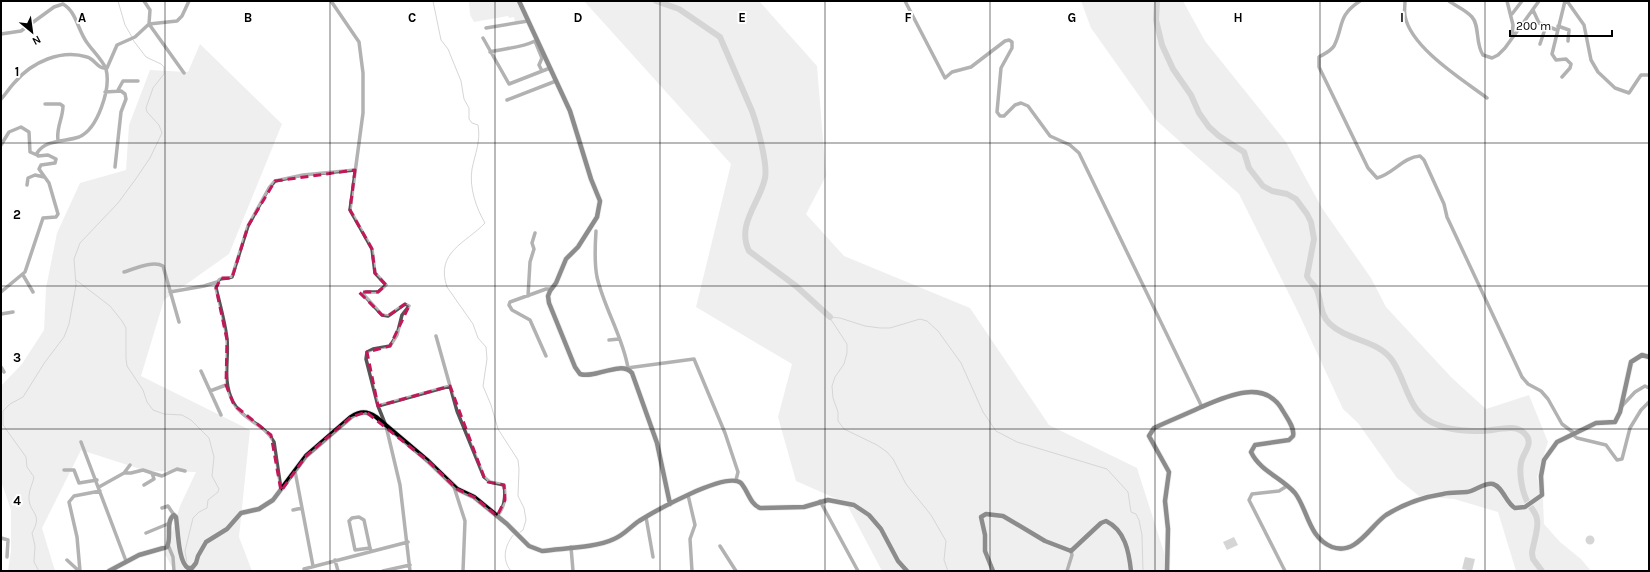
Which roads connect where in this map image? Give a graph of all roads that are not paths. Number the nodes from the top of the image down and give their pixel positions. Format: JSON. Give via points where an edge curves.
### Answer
{"nodes":[{"id":1,"x":144,"y":1,"type":"edge"},
{"id":2,"x":331,"y":1,"type":"edge"},
{"id":3,"x":519,"y":1,"type":"edge"},
{"id":4,"x":905,"y":1,"type":"edge"},
{"id":5,"x":1360,"y":1,"type":"edge"},
{"id":6,"x":1405,"y":1,"type":"edge"},
{"id":7,"x":1449,"y":1,"type":"edge"},
{"id":8,"x":1508,"y":1,"type":"edge"},
{"id":9,"x":1522,"y":1,"type":"edge"},
{"id":10,"x":1539,"y":1,"type":"edge"},
{"id":11,"x":1566,"y":1,"type":"edge"},
{"id":12,"x":188,"y":2,"type":"edge"},
{"id":13,"x":1533,"y":10,"type":"junction"},
{"id":14,"x":1512,"y":14,"type":"junction"},
{"id":15,"x":528,"y":21,"type":"junction"},
{"id":16,"x":149,"y":24,"type":"junction"},
{"id":17,"x":1546,"y":26,"type":"junction"},
{"id":18,"x":486,"y":28,"type":"dead end"},
{"id":19,"x":1557,"y":28,"type":"junction"},
{"id":20,"x":1,"y":34,"type":"edge"},
{"id":21,"x":483,"y":38,"type":"dead end"},
{"id":22,"x":1511,"y":41,"type":"junction"},
{"id":23,"x":1568,"y":41,"type":"dead end"},
{"id":24,"x":1540,"y":44,"type":"dead end"},
{"id":25,"x":490,"y":52,"type":"junction"},
{"id":26,"x":550,"y":68,"type":"junction"},
{"id":27,"x":106,"y":69,"type":"junction"},
{"id":28,"x":542,"y":71,"type":"junction"},
{"id":29,"x":184,"y":73,"type":"dead end"},
{"id":30,"x":1649,"y":75,"type":"edge"},
{"id":31,"x":1562,"y":77,"type":"dead end"},
{"id":32,"x":138,"y":81,"type":"dead end"},
{"id":33,"x":556,"y":81,"type":"junction"},
{"id":34,"x":118,"y":90,"type":"junction"},
{"id":35,"x":105,"y":92,"type":"junction"},
{"id":36,"x":1487,"y":98,"type":"dead end"},
{"id":37,"x":1,"y":99,"type":"edge"},
{"id":38,"x":507,"y":100,"type":"dead end"},
{"id":39,"x":45,"y":104,"type":"dead end"},
{"id":40,"x":58,"y":140,"type":"junction"},
{"id":41,"x":1,"y":145,"type":"edge"},
{"id":42,"x":37,"y":155,"type":"junction"},
{"id":43,"x":115,"y":168,"type":"dead end"},
{"id":44,"x":355,"y":170,"type":"junction"},
{"id":45,"x":47,"y":179,"type":"junction"},
{"id":46,"x":27,"y":184,"type":"dead end"},
{"id":47,"x":596,"y":231,"type":"dead end"},
{"id":48,"x":535,"y":233,"type":"dead end"},
{"id":49,"x":124,"y":272,"type":"dead end"},
{"id":50,"x":23,"y":275,"type":"junction"},
{"id":51,"x":217,"y":282,"type":"junction"},
{"id":52,"x":551,"y":290,"type":"junction"},
{"id":53,"x":1,"y":292,"type":"edge"},
{"id":54,"x":33,"y":292,"type":"dead end"},
{"id":55,"x":170,"y":292,"type":"junction"},
{"id":56,"x":528,"y":296,"type":"junction"},
{"id":57,"x":13,"y":312,"type":"dead end"},
{"id":58,"x":1,"y":314,"type":"edge"},
{"id":59,"x":179,"y":322,"type":"dead end"},
{"id":60,"x":436,"y":336,"type":"dead end"},
{"id":61,"x":619,"y":339,"type":"junction"},
{"id":62,"x":609,"y":340,"type":"dead end"},
{"id":63,"x":546,"y":356,"type":"dead end"},
{"id":64,"x":1649,"y":357,"type":"edge"},
{"id":65,"x":1,"y":367,"type":"edge"},
{"id":66,"x":627,"y":368,"type":"junction"},
{"id":67,"x":201,"y":371,"type":"dead end"},
{"id":68,"x":4,"y":372,"type":"dead end"},
{"id":69,"x":226,"y":385,"type":"junction"},
{"id":70,"x":450,"y":386,"type":"junction"},
{"id":71,"x":1649,"y":388,"type":"edge"},
{"id":72,"x":210,"y":391,"type":"junction"},
{"id":73,"x":1649,"y":402,"type":"edge"},
{"id":74,"x":378,"y":406,"type":"junction"},
{"id":75,"x":1202,"y":407,"type":"junction"},
{"id":76,"x":1621,"y":407,"type":"junction"},
{"id":77,"x":221,"y":415,"type":"dead end"},
{"id":78,"x":386,"y":426,"type":"junction"},
{"id":79,"x":1573,"y":433,"type":"junction"},
{"id":80,"x":81,"y":442,"type":"dead end"},
{"id":81,"x":130,"y":465,"type":"dead end"},
{"id":82,"x":64,"y":470,"type":"dead end"},
{"id":83,"x":185,"y":471,"type":"dead end"},
{"id":84,"x":294,"y":472,"type":"junction"},
{"id":85,"x":124,"y":473,"type":"junction"},
{"id":86,"x":152,"y":474,"type":"junction"},
{"id":87,"x":97,"y":480,"type":"junction"},
{"id":88,"x":736,"y":480,"type":"junction"},
{"id":89,"x":144,"y":485,"type":"dead end"},
{"id":90,"x":454,"y":486,"type":"junction"},
{"id":91,"x":1287,"y":486,"type":"junction"},
{"id":92,"x":100,"y":489,"type":"junction"},
{"id":93,"x":281,"y":491,"type":"junction"},
{"id":94,"x":688,"y":495,"type":"junction"},
{"id":95,"x":820,"y":502,"type":"junction"},
{"id":96,"x":670,"y":504,"type":"junction"},
{"id":97,"x":162,"y":508,"type":"dead end"},
{"id":98,"x":302,"y":508,"type":"junction"},
{"id":99,"x":293,"y":510,"type":"dead end"},
{"id":100,"x":174,"y":514,"type":"junction"},
{"id":101,"x":497,"y":516,"type":"junction"},
{"id":102,"x":646,"y":517,"type":"junction"},
{"id":103,"x":170,"y":523,"type":"junction"},
{"id":104,"x":146,"y":533,"type":"dead end"},
{"id":105,"x":1,"y":538,"type":"edge"},
{"id":106,"x":408,"y":542,"type":"junction"},
{"id":107,"x":168,"y":545,"type":"junction"},
{"id":108,"x":720,"y":546,"type":"dead end"},
{"id":109,"x":571,"y":547,"type":"junction"},
{"id":110,"x":371,"y":549,"type":"junction"},
{"id":111,"x":1071,"y":551,"type":"junction"},
{"id":112,"x":7,"y":557,"type":"dead end"},
{"id":113,"x":652,"y":558,"type":"dead end"},
{"id":114,"x":67,"y":560,"type":"dead end"},
{"id":115,"x":335,"y":560,"type":"junction"},
{"id":116,"x":126,"y":561,"type":"junction"},
{"id":117,"x":410,"y":565,"type":"junction"},
{"id":118,"x":313,"y":566,"type":"junction"},
{"id":119,"x":304,"y":569,"type":"dead end"},
{"id":120,"x":113,"y":570,"type":"edge"},
{"id":121,"x":80,"y":571,"type":"edge"},
{"id":122,"x":174,"y":571,"type":"edge"},
{"id":123,"x":338,"y":571,"type":"edge"},
{"id":124,"x":383,"y":571,"type":"edge"},
{"id":125,"x":410,"y":571,"type":"edge"},
{"id":126,"x":463,"y":571,"type":"edge"},
{"id":127,"x":573,"y":571,"type":"edge"},
{"id":128,"x":692,"y":571,"type":"edge"},
{"id":129,"x":736,"y":571,"type":"edge"},
{"id":130,"x":858,"y":571,"type":"edge"},
{"id":131,"x":907,"y":571,"type":"edge"},
{"id":132,"x":993,"y":571,"type":"edge"},
{"id":133,"x":1067,"y":571,"type":"edge"},
{"id":134,"x":1131,"y":571,"type":"edge"},
{"id":135,"x":1167,"y":571,"type":"edge"},
{"id":136,"x":1285,"y":571,"type":"edge"}],
"edges":[{"from":1,"to":16,"type":"street","via":[[150,10]]},
{"from":2,"to":44,"type":"street","via":[[359,42],[363,73],[363,113]]},
{"from":3,"to":15,"type":"main road"},
{"from":4,"to":75,"type":"street","via":[[945,78],[952,72],[971,67],[1005,41],[1012,42],[1012,48],[1001,68],[997,112],[1004,116],[1015,105],[1021,103],[1028,106],[1050,136],[1070,145],[1079,153]]},
{"from":5,"to":79,"type":"street","via":[[1349,8],[1341,21],[1333,47],[1319,57],[1318,61],[1368,168],[1377,178],[1413,156],[1420,156],[1522,377],[1528,384],[1541,391],[1562,424]]},
{"from":6,"to":36,"type":"street","via":[[1405,17],[1418,40],[1451,71]]},
{"from":7,"to":22,"type":"street","via":[[1473,18],[1477,25],[1477,41],[1483,55],[1495,57]]},
{"from":8,"to":14,"type":"street"},
{"from":9,"to":14,"type":"street"},
{"from":10,"to":13,"type":"street"},
{"from":11,"to":19,"type":"street"},
{"from":11,"to":30,"type":"street","via":[[1584,25],[1594,67],[1615,88],[1629,93],[1641,76]]},
{"from":12,"to":16,"type":"street","via":[[177,21]]},
{"from":13,"to":17,"type":"street","via":[[1540,23]]},
{"from":13,"to":22,"type":"street"},
{"from":14,"to":22,"type":"street"},
{"from":15,"to":18,"type":"street"},
{"from":15,"to":26,"type":"main road"},
{"from":16,"to":27,"type":"street","via":[[135,37],[115,48],[111,63]]},
{"from":16,"to":29,"type":"street"},
{"from":17,"to":19,"type":"street"},
{"from":17,"to":24,"type":"street"},
{"from":19,"to":23,"type":"street","via":[[1569,30]]},
{"from":19,"to":31,"type":"street","via":[[1552,49],[1553,57],[1556,60],[1566,59],[1571,64]]},
{"from":20,"to":27,"type":"street","via":[[21,31],[54,7],[63,4],[69,8],[81,36]]},
{"from":21,"to":25,"type":"street"},
{"from":25,"to":28,"type":"street","via":[[509,84]]},
{"from":25,"to":28,"type":"street","via":[[524,46],[535,41],[542,58],[539,65]]},
{"from":26,"to":28,"type":"street"},
{"from":26,"to":33,"type":"main road"},
{"from":27,"to":35,"type":"street"},
{"from":27,"to":37,"type":"street","via":[[85,56],[56,55],[15,81]]},
{"from":32,"to":34,"type":"street","via":[[123,81]]},
{"from":33,"to":38,"type":"street"},
{"from":33,"to":52,"type":"main road","via":[[570,111],[600,206],[589,231],[566,259]]},
{"from":34,"to":35,"type":"street"},
{"from":34,"to":43,"type":"street","via":[[125,94],[126,99],[121,112]]},
{"from":35,"to":40,"type":"street","via":[[100,112],[83,134]]},
{"from":39,"to":40,"type":"street","via":[[63,106]]},
{"from":40,"to":42,"type":"street","via":[[38,150]]},
{"from":41,"to":42,"type":"street","via":[[9,132],[21,127],[29,132],[30,152]]},
{"from":42,"to":45,"type":"street","via":[[48,155],[56,160],[55,163],[44,164],[39,168]]},
{"from":44,"to":51,"type":"street","via":[[275,181],[248,226],[232,277],[221,278]]},
{"from":44,"to":74,"type":"street","via":[[350,210],[372,249],[375,273],[386,286],[378,292],[363,294],[382,315],[388,316],[405,304],[408,306],[398,325],[395,341],[390,346],[367,352],[366,360]]},
{"from":45,"to":46,"type":"street","via":[[32,176],[28,178]]},
{"from":45,"to":50,"type":"street","via":[[58,214],[56,218],[46,217],[41,221]]},
{"from":47,"to":61,"type":"street","via":[[597,277]]},
{"from":48,"to":56,"type":"street"},
{"from":49,"to":55,"type":"street","via":[[159,264],[163,266]]},
{"from":50,"to":53,"type":"street"},
{"from":50,"to":54,"type":"street"},
{"from":51,"to":55,"type":"street"},
{"from":51,"to":69,"type":"street","via":[[216,288],[227,340]]},
{"from":52,"to":56,"type":"street","via":[[546,289]]},
{"from":52,"to":66,"type":"main road","via":[[548,296],[577,371],[590,375]]},
{"from":55,"to":59,"type":"street"},
{"from":56,"to":63,"type":"street","via":[[510,302],[509,305],[512,310],[530,320]]},
{"from":57,"to":58,"type":"street"},
{"from":60,"to":70,"type":"street"},
{"from":61,"to":62,"type":"street"},
{"from":61,"to":66,"type":"street"},
{"from":64,"to":76,"type":"main road","via":[[1642,355],[1631,362]]},
{"from":65,"to":68,"type":"street"},
{"from":66,"to":88,"type":"street","via":[[694,359],[725,433],[738,472]]},
{"from":66,"to":96,"type":"main road","via":[[634,377],[657,443]]},
{"from":67,"to":72,"type":"street"},
{"from":69,"to":72,"type":"street"},
{"from":69,"to":93,"type":"street","via":[[234,405],[271,435]]},
{"from":70,"to":74,"type":"street"},
{"from":70,"to":101,"type":"street","via":[[484,477],[488,481],[504,485],[505,500]]},
{"from":71,"to":76,"type":"street","via":[[1645,386],[1635,392]]},
{"from":72,"to":77,"type":"street"},
{"from":73,"to":79,"type":"street","via":[[1632,425],[1620,460],[1617,460],[1606,445],[1577,438]]},
{"from":74,"to":78,"type":"street"},
{"from":75,"to":91,"type":"main road","via":[[1228,396],[1248,392],[1261,394],[1277,402],[1292,428],[1293,436],[1289,440],[1255,445],[1251,452],[1263,467]]},
{"from":75,"to":135,"type":"main road","via":[[1154,428],[1149,434],[1169,472],[1165,505],[1168,529]]},
{"from":76,"to":79,"type":"main road","via":[[1614,422],[1596,423]]},
{"from":78,"to":84,"type":"main road","via":[[371,414],[356,413],[306,456]]},
{"from":78,"to":90,"type":"main road"},
{"from":78,"to":106,"type":"street","via":[[400,485]]},
{"from":79,"to":91,"type":"main road","via":[[1557,442],[1545,456],[1542,471],[1543,492],[1540,498],[1525,507],[1513,508],[1497,486],[1492,484],[1467,492],[1442,494],[1421,499],[1393,511],[1351,546],[1339,548],[1326,543],[1315,533],[1301,503]]},
{"from":80,"to":87,"type":"street"},
{"from":81,"to":85,"type":"street"},
{"from":82,"to":87,"type":"street","via":[[74,470],[79,483]]},
{"from":83,"to":86,"type":"street","via":[[177,469],[162,476]]},
{"from":84,"to":93,"type":"main road"},
{"from":84,"to":98,"type":"street"},
{"from":85,"to":86,"type":"street","via":[[131,474],[143,470]]},
{"from":85,"to":92,"type":"street"},
{"from":86,"to":89,"type":"street","via":[[154,480]]},
{"from":87,"to":92,"type":"street"},
{"from":88,"to":94,"type":"main road","via":[[716,483]]},
{"from":88,"to":95,"type":"main road","via":[[741,483],[751,501],[760,508],[798,508]]},
{"from":90,"to":101,"type":"main road"},
{"from":90,"to":126,"type":"street","via":[[465,521]]},
{"from":91,"to":136,"type":"street","via":[[1279,491],[1255,493],[1249,500]]},
{"from":92,"to":116,"type":"street"},
{"from":92,"to":121,"type":"street","via":[[74,496],[69,502],[77,537]]},
{"from":93,"to":100,"type":"main road","via":[[264,507],[241,512],[226,529],[206,542],[195,565],[190,568],[184,565]]},
{"from":94,"to":96,"type":"main road"},
{"from":94,"to":128,"type":"street","via":[[695,525],[690,539]]},
{"from":95,"to":130,"type":"street"},
{"from":95,"to":131,"type":"main road","via":[[845,502],[869,515],[881,529],[898,561]]},
{"from":96,"to":102,"type":"main road"},
{"from":97,"to":100,"type":"street","via":[[168,506]]},
{"from":98,"to":99,"type":"street"},
{"from":98,"to":118,"type":"street"},
{"from":100,"to":103,"type":"main road"},
{"from":101,"to":109,"type":"main road","via":[[534,549]]},
{"from":102,"to":109,"type":"main road","via":[[613,540]]},
{"from":102,"to":113,"type":"street"},
{"from":103,"to":104,"type":"street"},
{"from":103,"to":107,"type":"main road"},
{"from":105,"to":112,"type":"street","via":[[8,540]]},
{"from":106,"to":110,"type":"street"},
{"from":106,"to":117,"type":"street"},
{"from":107,"to":116,"type":"main road","via":[[164,549]]},
{"from":107,"to":122,"type":"street","via":[[173,557]]},
{"from":108,"to":129,"type":"street"},
{"from":109,"to":127,"type":"street"},
{"from":110,"to":110,"type":"street","via":[[362,517],[352,518],[349,521],[355,550]]},
{"from":110,"to":115,"type":"street"},
{"from":111,"to":132,"type":"main road","via":[[1045,541],[1003,516],[986,514],[980,521],[986,535],[984,551]]},
{"from":111,"to":133,"type":"street"},
{"from":111,"to":134,"type":"main road","via":[[1106,521],[1113,526],[1126,544]]},
{"from":114,"to":121,"type":"street"},
{"from":115,"to":118,"type":"street"},
{"from":115,"to":123,"type":"street"},
{"from":116,"to":120,"type":"main road"},
{"from":117,"to":124,"type":"street"},
{"from":117,"to":125,"type":"street"},
{"from":118,"to":119,"type":"street"}]}
